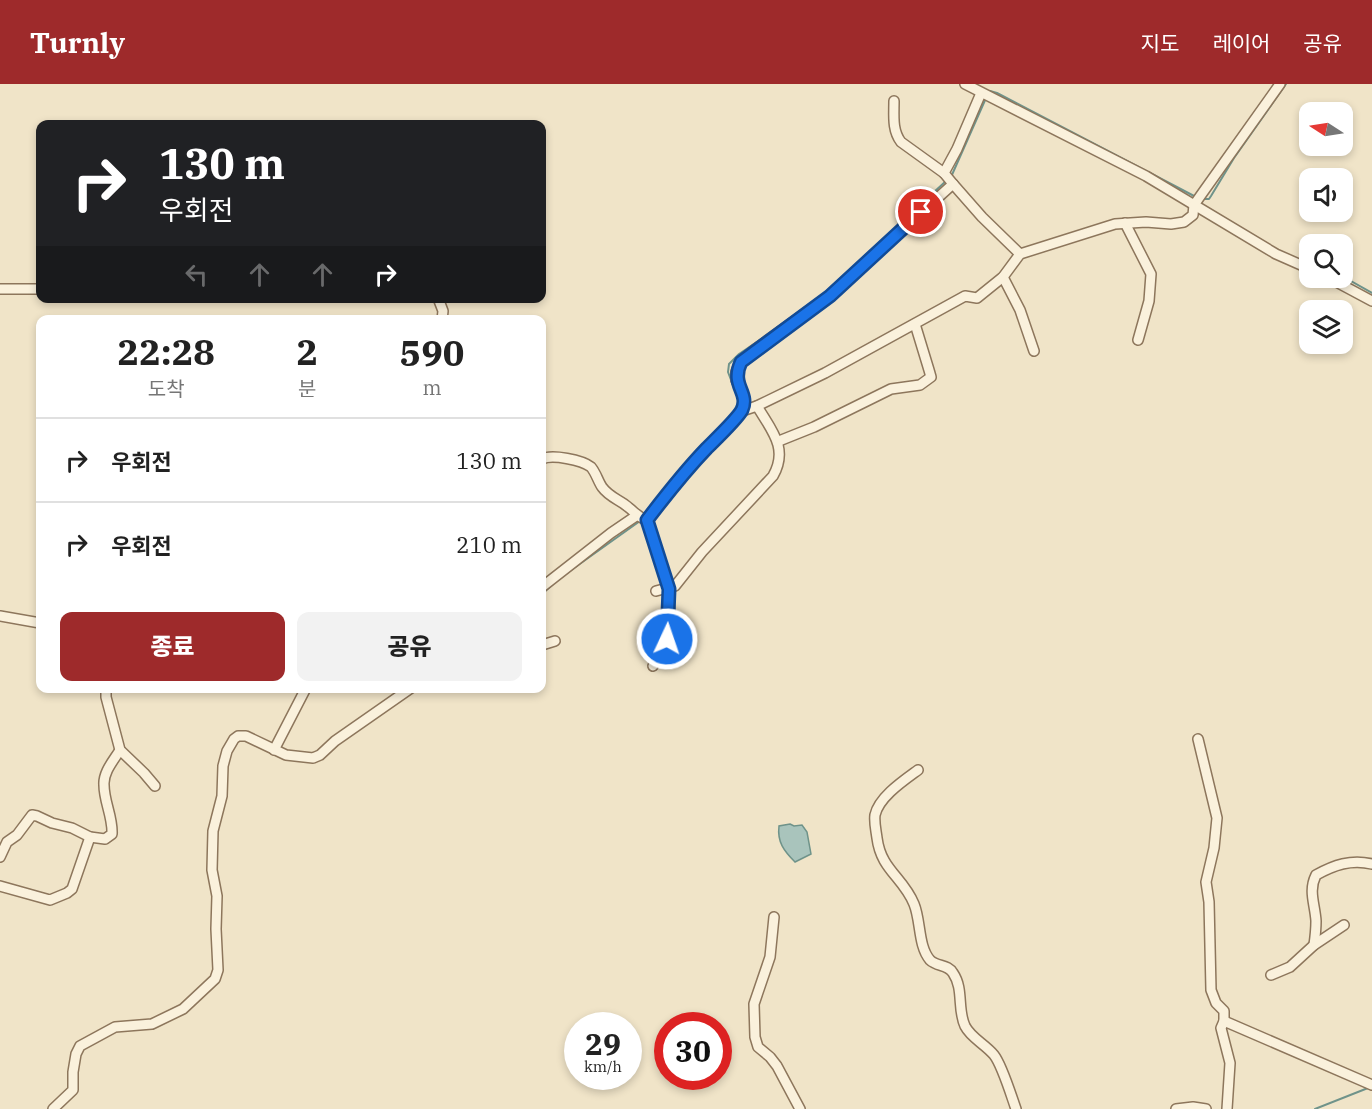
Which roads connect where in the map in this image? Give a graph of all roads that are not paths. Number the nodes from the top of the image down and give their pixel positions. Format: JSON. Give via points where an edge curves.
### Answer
{"nodes":[{"id":1,"x":1280,"y":84,"type":"edge"},
{"id":2,"x":970,"y":85,"type":"edge"},
{"id":3,"x":985,"y":95,"type":"junction"},
{"id":4,"x":894,"y":101,"type":"dead end"},
{"id":5,"x":948,"y":179,"type":"junction"},
{"id":6,"x":1198,"y":200,"type":"junction"},
{"id":7,"x":1125,"y":223,"type":"junction"},
{"id":8,"x":1020,"y":254,"type":"junction"},
{"id":9,"x":1299,"y":264,"type":"edge"},
{"id":10,"x":1003,"y":277,"type":"junction"},
{"id":11,"x":1347,"y":288,"type":"edge"},
{"id":12,"x":0,"y":289,"type":"edge"},
{"id":13,"x":36,"y":289,"type":"edge"},
{"id":14,"x":1372,"y":302,"type":"edge"},
{"id":15,"x":915,"y":324,"type":"junction"},
{"id":16,"x":1138,"y":340,"type":"dead end"},
{"id":17,"x":1034,"y":351,"type":"dead end"},
{"id":18,"x":757,"y":406,"type":"junction"},
{"id":19,"x":742,"y":411,"type":"junction"},
{"id":20,"x":779,"y":441,"type":"junction"},
{"id":21,"x":546,"y":458,"type":"edge"},
{"id":22,"x":642,"y":518,"type":"junction"},
{"id":23,"x":546,"y":585,"type":"edge"},
{"id":24,"x":669,"y":589,"type":"junction"},
{"id":25,"x":656,"y":591,"type":"dead end"},
{"id":26,"x":0,"y":616,"type":"edge"},
{"id":27,"x":36,"y":622,"type":"edge"},
{"id":28,"x":555,"y":641,"type":"dead end"},
{"id":29,"x":546,"y":644,"type":"edge"},
{"id":30,"x":654,"y":666,"type":"dead end"},
{"id":31,"x":106,"y":693,"type":"edge"},
{"id":32,"x":303,"y":693,"type":"edge"},
{"id":33,"x":404,"y":693,"type":"edge"},
{"id":34,"x":1198,"y":739,"type":"dead end"},
{"id":35,"x":120,"y":750,"type":"junction"},
{"id":36,"x":274,"y":750,"type":"junction"},
{"id":37,"x":918,"y":770,"type":"dead end"},
{"id":38,"x":155,"y":786,"type":"dead end"},
{"id":39,"x":90,"y":837,"type":"junction"},
{"id":40,"x":0,"y":857,"type":"edge"},
{"id":41,"x":1372,"y":864,"type":"edge"},
{"id":42,"x":0,"y":886,"type":"edge"},
{"id":43,"x":774,"y":916,"type":"dead end"},
{"id":44,"x":1344,"y":925,"type":"dead end"},
{"id":45,"x":1314,"y":945,"type":"junction"},
{"id":46,"x":1271,"y":975,"type":"dead end"},
{"id":47,"x":1224,"y":1021,"type":"junction"},
{"id":48,"x":1372,"y":1085,"type":"edge"},
{"id":49,"x":53,"y":1109,"type":"edge"},
{"id":50,"x":800,"y":1109,"type":"edge"},
{"id":51,"x":1016,"y":1109,"type":"edge"},
{"id":52,"x":1176,"y":1109,"type":"edge"},
{"id":53,"x":1206,"y":1109,"type":"edge"},
{"id":54,"x":1227,"y":1109,"type":"edge"}],
"edges":[{"from":1,"to":6,"type":"street"},
{"from":2,"to":3,"type":"street"},
{"from":3,"to":5,"type":"street","via":[[957,149]]},
{"from":3,"to":6,"type":"street"},
{"from":4,"to":5,"type":"street","via":[[894,126],[901,142]]},
{"from":5,"to":8,"type":"street"},
{"from":5,"to":19,"type":"street","via":[[830,296],[741,362],[736,380],[744,396]]},
{"from":6,"to":7,"type":"street","via":[[1193,214],[1184,222]]},
{"from":6,"to":9,"type":"street","via":[[1276,254]]},
{"from":7,"to":8,"type":"street"},
{"from":7,"to":16,"type":"street","via":[[1151,274],[1149,301]]},
{"from":8,"to":10,"type":"street"},
{"from":10,"to":15,"type":"street","via":[[977,298],[964,296]]},
{"from":10,"to":17,"type":"street"},
{"from":11,"to":14,"type":"street"},
{"from":12,"to":13,"type":"street"},
{"from":15,"to":18,"type":"street"},
{"from":15,"to":20,"type":"street","via":[[931,377],[926,382],[891,389]]},
{"from":18,"to":19,"type":"street"},
{"from":18,"to":20,"type":"street"},
{"from":19,"to":22,"type":"street"},
{"from":20,"to":24,"type":"street","via":[[780,464],[773,476]]},
{"from":21,"to":22,"type":"street","via":[[571,460],[591,468],[610,496]]},
{"from":22,"to":23,"type":"street","via":[[611,533]]},
{"from":22,"to":24,"type":"street"},
{"from":24,"to":25,"type":"street"},
{"from":24,"to":30,"type":"street","via":[[667,639]]},
{"from":26,"to":27,"type":"street"},
{"from":28,"to":29,"type":"street"},
{"from":31,"to":35,"type":"street"},
{"from":32,"to":36,"type":"street"},
{"from":33,"to":36,"type":"street","via":[[320,755],[302,758]]},
{"from":34,"to":47,"type":"street","via":[[1217,818],[1206,882],[1211,990],[1224,1011]]},
{"from":35,"to":38,"type":"street"},
{"from":35,"to":39,"type":"street","via":[[104,784],[112,834],[105,839]]},
{"from":36,"to":49,"type":"street","via":[[238,736],[231,742],[223,766],[222,796],[213,831],[212,870],[217,896],[215,979],[183,1009],[152,1024],[115,1028],[80,1046],[73,1072],[74,1090]]},
{"from":37,"to":51,"type":"street","via":[[879,803],[875,818],[878,848],[913,901],[929,958],[955,975],[965,1027],[995,1056]]},
{"from":39,"to":40,"type":"street","via":[[32,815],[7,842]]},
{"from":39,"to":42,"type":"street","via":[[72,889],[67,893],[50,900]]},
{"from":41,"to":45,"type":"street","via":[[1341,863],[1316,874],[1311,896],[1316,922]]},
{"from":43,"to":50,"type":"street","via":[[770,957],[754,1004],[755,1037],[758,1047],[777,1066]]},
{"from":44,"to":45,"type":"street"},
{"from":45,"to":46,"type":"street","via":[[1290,968]]},
{"from":47,"to":48,"type":"street"},
{"from":47,"to":54,"type":"street","via":[[1221,1028],[1230,1063]]},
{"from":52,"to":53,"type":"street"}]}
